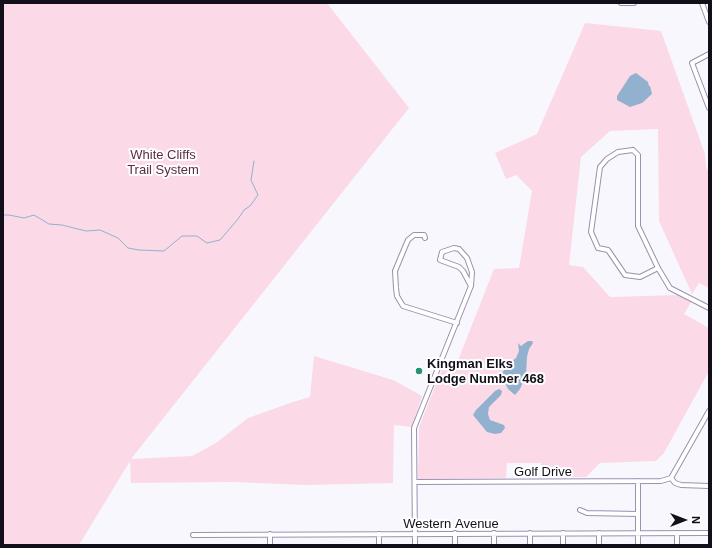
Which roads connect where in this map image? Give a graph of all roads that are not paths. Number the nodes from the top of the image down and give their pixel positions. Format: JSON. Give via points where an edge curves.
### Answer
{"nodes":[{"id":1,"x":622,"y":3,"type":"edge"},
{"id":2,"x":634,"y":3,"type":"edge"},
{"id":3,"x":702,"y":3,"type":"edge"},
{"id":4,"x":709,"y":22,"type":"edge"},
{"id":5,"x":709,"y":54,"type":"edge"},
{"id":6,"x":709,"y":108,"type":"edge"},
{"id":7,"x":425,"y":238,"type":"dead end"},
{"id":8,"x":658,"y":268,"type":"junction"},
{"id":9,"x":470,"y":286,"type":"junction"},
{"id":10,"x":709,"y":308,"type":"edge"},
{"id":11,"x":457,"y":323,"type":"junction"},
{"id":12,"x":709,"y":411,"type":"edge"},
{"id":13,"x":671,"y":478,"type":"junction"},
{"id":14,"x":638,"y":481,"type":"junction"},
{"id":15,"x":415,"y":482,"type":"junction"},
{"id":16,"x":709,"y":486,"type":"edge"},
{"id":17,"x":580,"y":510,"type":"dead end"},
{"id":18,"x":638,"y":514,"type":"junction"},
{"id":19,"x":455,"y":533,"type":"junction"},
{"id":20,"x":494,"y":533,"type":"junction"},
{"id":21,"x":530,"y":533,"type":"junction"},
{"id":22,"x":563,"y":533,"type":"junction"},
{"id":23,"x":599,"y":533,"type":"junction"},
{"id":24,"x":638,"y":533,"type":"junction"},
{"id":25,"x":677,"y":533,"type":"junction"},
{"id":26,"x":709,"y":533,"type":"edge"},
{"id":27,"x":270,"y":534,"type":"junction"},
{"id":28,"x":380,"y":534,"type":"junction"},
{"id":29,"x":415,"y":534,"type":"junction"},
{"id":30,"x":193,"y":535,"type":"dead end"},
{"id":31,"x":270,"y":545,"type":"edge"},
{"id":32,"x":379,"y":545,"type":"edge"},
{"id":33,"x":415,"y":545,"type":"edge"},
{"id":34,"x":455,"y":545,"type":"edge"},
{"id":35,"x":494,"y":545,"type":"edge"},
{"id":36,"x":530,"y":545,"type":"edge"},
{"id":37,"x":563,"y":545,"type":"edge"},
{"id":38,"x":599,"y":545,"type":"edge"},
{"id":39,"x":638,"y":545,"type":"edge"},
{"id":40,"x":677,"y":545,"type":"edge"}],
"edges":[{"from":1,"to":2,"type":"street"},
{"from":3,"to":4,"type":"street"},
{"from":5,"to":6,"type":"street","via":[[692,63]]},
{"from":7,"to":11,"type":"street","via":[[424,235],[414,235],[408,240],[395,271],[396,292],[403,306]]},
{"from":8,"to":8,"type":"street","via":[[640,276],[625,275],[608,250],[598,248],[591,232],[600,167],[618,152],[633,150],[638,155],[638,226]]},
{"from":8,"to":10,"type":"street","via":[[670,288]]},
{"from":9,"to":9,"type":"street","via":[[459,267],[440,260],[442,252],[454,248],[464,253],[472,272]]},
{"from":9,"to":11,"type":"street"},
{"from":11,"to":15,"type":"street","via":[[414,428]]},
{"from":12,"to":13,"type":"street"},
{"from":13,"to":14,"type":"street","name":"Golf Drive","via":[[661,482]]},
{"from":13,"to":16,"type":"street","via":[[681,485]]},
{"from":14,"to":15,"type":"street","name":"Golf Drive"},
{"from":14,"to":18,"type":"street"},
{"from":15,"to":29,"type":"street"},
{"from":17,"to":18,"type":"street","via":[[587,513]]},
{"from":18,"to":24,"type":"street"},
{"from":19,"to":20,"type":"street","name":"Western Avenue"},
{"from":19,"to":29,"type":"street","name":"Western Avenue"},
{"from":19,"to":34,"type":"street"},
{"from":20,"to":21,"type":"street","name":"Western Avenue"},
{"from":20,"to":35,"type":"street"},
{"from":21,"to":22,"type":"street","name":"Western Avenue"},
{"from":21,"to":36,"type":"street"},
{"from":22,"to":23,"type":"street","name":"Western Avenue"},
{"from":22,"to":37,"type":"street"},
{"from":23,"to":24,"type":"street","name":"Western Avenue"},
{"from":23,"to":38,"type":"street"},
{"from":24,"to":25,"type":"street","name":"Western Avenue"},
{"from":24,"to":39,"type":"street"},
{"from":25,"to":26,"type":"street","name":"Western Avenue"},
{"from":25,"to":40,"type":"street"},
{"from":27,"to":28,"type":"street","name":"Western Avenue"},
{"from":27,"to":30,"type":"street","name":"Western Avenue"},
{"from":27,"to":31,"type":"street"},
{"from":28,"to":29,"type":"street","name":"Western Avenue"},
{"from":28,"to":32,"type":"street"},
{"from":29,"to":33,"type":"street"}]}
